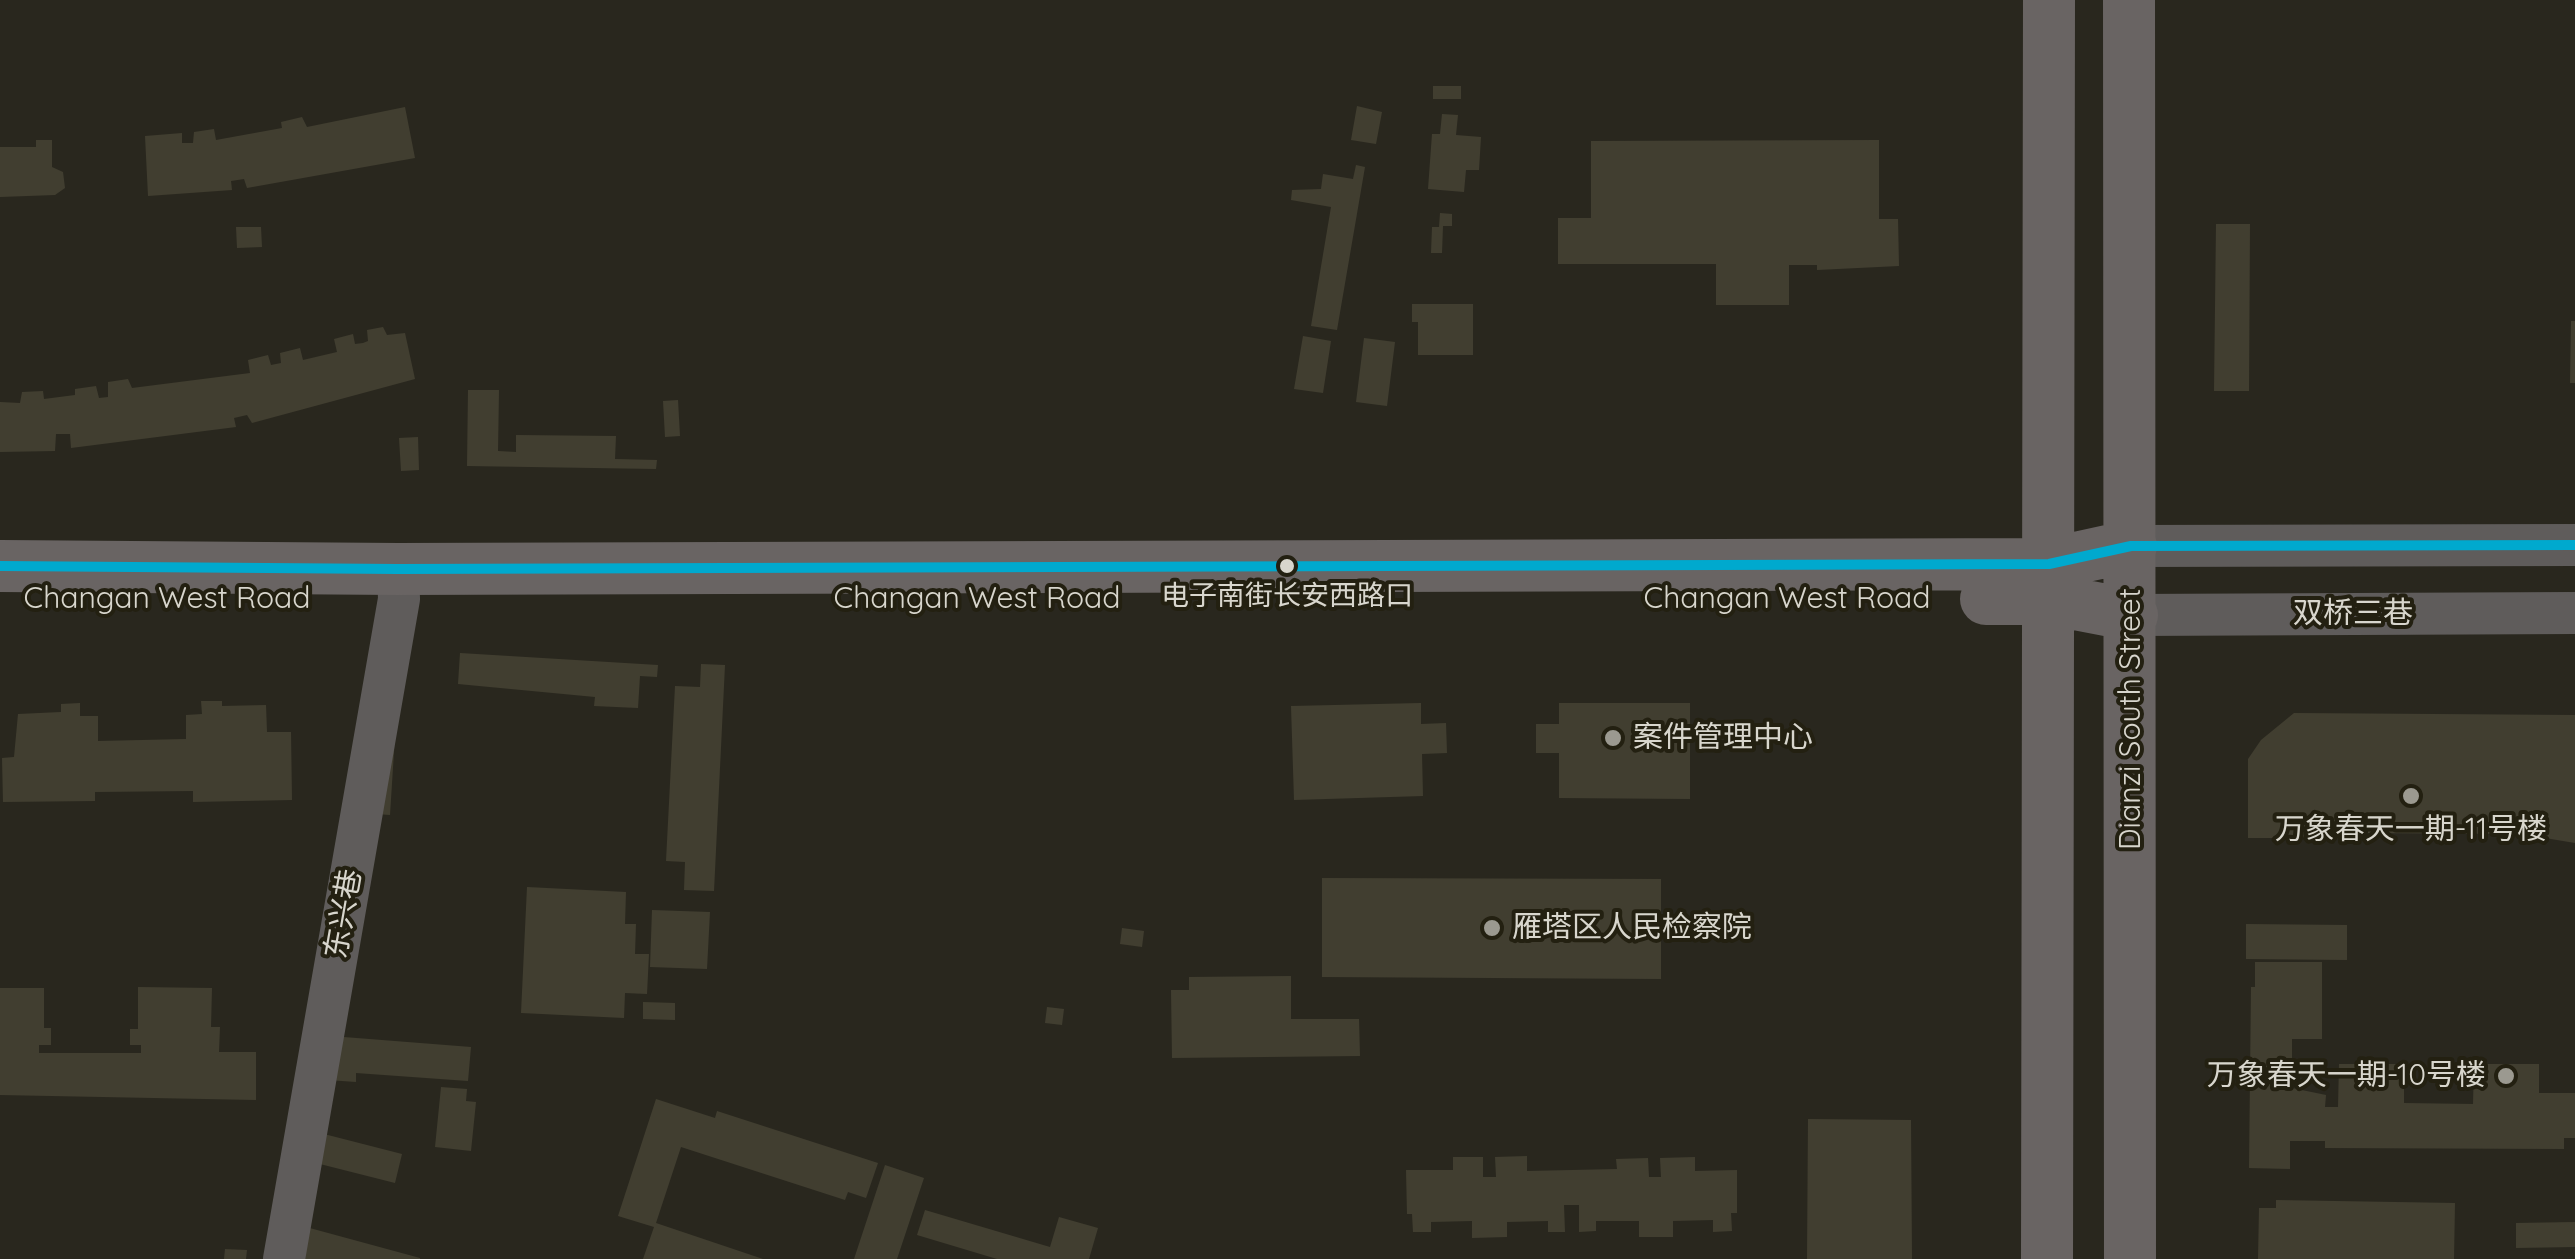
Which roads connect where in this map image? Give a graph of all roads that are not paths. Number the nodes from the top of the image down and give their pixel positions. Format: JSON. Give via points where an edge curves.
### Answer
{"nodes":[{"id":1,"x":2049,"y":0,"type":"edge"},
{"id":2,"x":2129,"y":0,"type":"edge"},
{"id":3,"x":2575,"y":545,"type":"edge"},
{"id":4,"x":2131,"y":546,"type":"junction"},
{"id":5,"x":0,"y":566,"type":"edge"},
{"id":6,"x":2049,"y":581,"type":"junction"},
{"id":7,"x":398,"y":584,"type":"junction"},
{"id":8,"x":0,"y":600,"type":"edge"},
{"id":9,"x":2575,"y":613,"type":"edge"},
{"id":10,"x":2132,"y":614,"type":"junction"},
{"id":11,"x":284,"y":1259,"type":"edge"},
{"id":12,"x":2047,"y":1259,"type":"edge"},
{"id":13,"x":2130,"y":1259,"type":"edge"}],
"edges":[{"from":1,"to":6,"type":"main road"},
{"from":2,"to":4,"type":"main road","name":"Dianzi South Street"},
{"from":3,"to":4,"type":"street"},
{"from":4,"to":6,"type":"main road","name":"Changan West Road"},
{"from":4,"to":10,"type":"main road","name":"Dianzi South Street"},
{"from":5,"to":7,"type":"main road","name":"Changan West Road"},
{"from":6,"to":7,"type":"main road","name":"Changan West Road"},
{"from":6,"to":10,"type":"main road","name":"Changan West Road"},
{"from":6,"to":12,"type":"main road"},
{"from":7,"to":8,"type":"main road","name":"Changan West Road"},
{"from":7,"to":11,"type":"street","name":"东兴巷"},
{"from":9,"to":10,"type":"street","name":"双桥三巷"},
{"from":10,"to":13,"type":"main road","name":"Dianzi South Street"}]}
